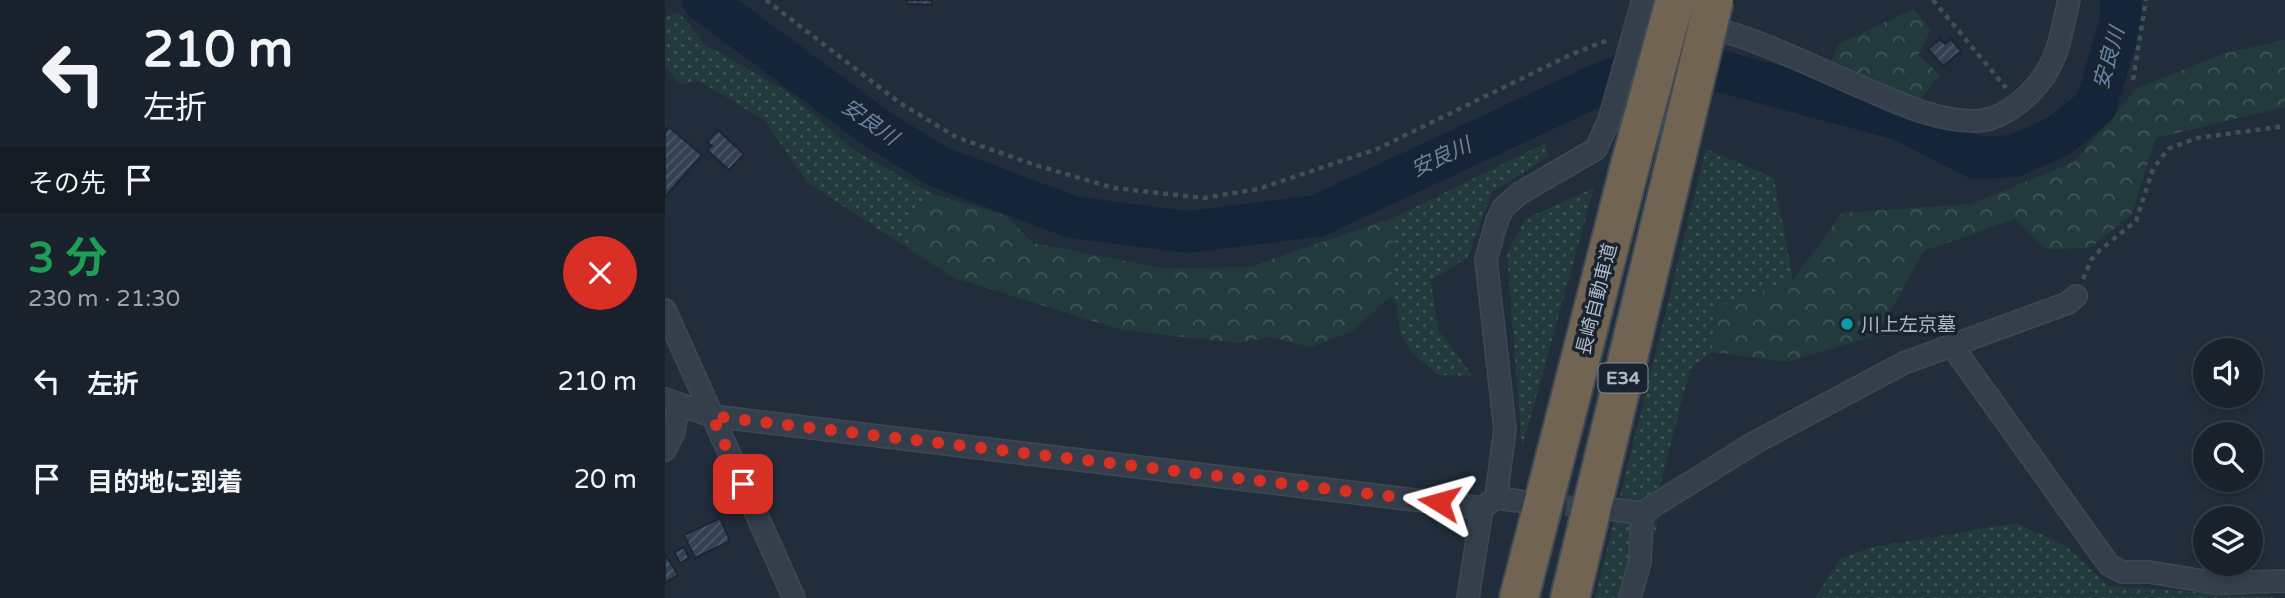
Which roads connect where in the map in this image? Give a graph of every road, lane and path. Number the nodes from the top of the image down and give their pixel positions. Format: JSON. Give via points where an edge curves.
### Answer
{"nodes":[{"id":1,"x":766,"y":0,"type":"edge"},
{"id":2,"x":1643,"y":0,"type":"edge"},
{"id":3,"x":1675,"y":0,"type":"edge"},
{"id":4,"x":1714,"y":0,"type":"edge"},
{"id":5,"x":1933,"y":0,"type":"edge"},
{"id":6,"x":2069,"y":0,"type":"edge"},
{"id":7,"x":2146,"y":0,"type":"edge"},
{"id":8,"x":1633,"y":33,"type":"junction"},
{"id":9,"x":2133,"y":80,"type":"dead end"},
{"id":10,"x":2024,"y":100,"type":"junction"},
{"id":11,"x":2285,"y":126,"type":"edge"},
{"id":12,"x":2076,"y":296,"type":"joint"},
{"id":13,"x":665,"y":310,"type":"edge"},
{"id":14,"x":1951,"y":346,"type":"junction"},
{"id":15,"x":671,"y":402,"type":"edge"},
{"id":16,"x":712,"y":416,"type":"junction"},
{"id":17,"x":665,"y":450,"type":"edge"},
{"id":18,"x":1519,"y":501,"type":"tunnel mouth"},
{"id":19,"x":1489,"y":503,"type":"junction"},
{"id":20,"x":1616,"y":510,"type":"tunnel mouth"},
{"id":21,"x":1642,"y":513,"type":"junction"},
{"id":22,"x":2285,"y":581,"type":"edge"},
{"id":23,"x":794,"y":598,"type":"edge"},
{"id":24,"x":1468,"y":598,"type":"edge"},
{"id":25,"x":1519,"y":598,"type":"edge"},
{"id":26,"x":1570,"y":598,"type":"edge"},
{"id":27,"x":1630,"y":598,"type":"edge"}],
"edges":[{"from":1,"to":8,"type":"path","via":[[900,103],[956,137],[1114,188],[1204,198],[1258,189],[1377,149],[1572,54]]},
{"from":2,"to":8,"type":"street"},
{"from":3,"to":25,"type":"highway","name":"長崎自動車道","number":"E34","bridge":true},
{"from":4,"to":26,"type":"highway","number":"E34","bridge":true},
{"from":5,"to":10,"type":"path","via":[[2008,91]]},
{"from":6,"to":10,"type":"street","via":[[2061,41],[2049,69]]},
{"from":7,"to":9,"type":"path"},
{"from":8,"to":10,"type":"street","via":[[1648,26],[1697,25],[1726,31],[1916,111],[1945,118],[1978,121]]},
{"from":8,"to":19,"type":"street","via":[[1609,120],[1596,149],[1520,193],[1503,208],[1497,221],[1486,259],[1505,429]]},
{"from":11,"to":12,"type":"path","via":[[2197,138],[2168,149],[2153,169],[2136,221],[2091,260]]},
{"from":12,"to":14,"type":"street","via":[[2068,303]]},
{"from":13,"to":16,"type":"street"},
{"from":14,"to":21,"type":"street","via":[[1848,391]]},
{"from":14,"to":22,"type":"street","via":[[2109,565],[2122,572],[2216,583]]},
{"from":15,"to":16,"type":"street"},
{"from":15,"to":17,"type":"street","via":[[674,432]]},
{"from":16,"to":19,"type":"street"},
{"from":16,"to":23,"type":"street"},
{"from":18,"to":19,"type":"street"},
{"from":19,"to":24,"type":"street"},
{"from":20,"to":21,"type":"street"},
{"from":21,"to":27,"type":"street","via":[[1640,561]]}]}
